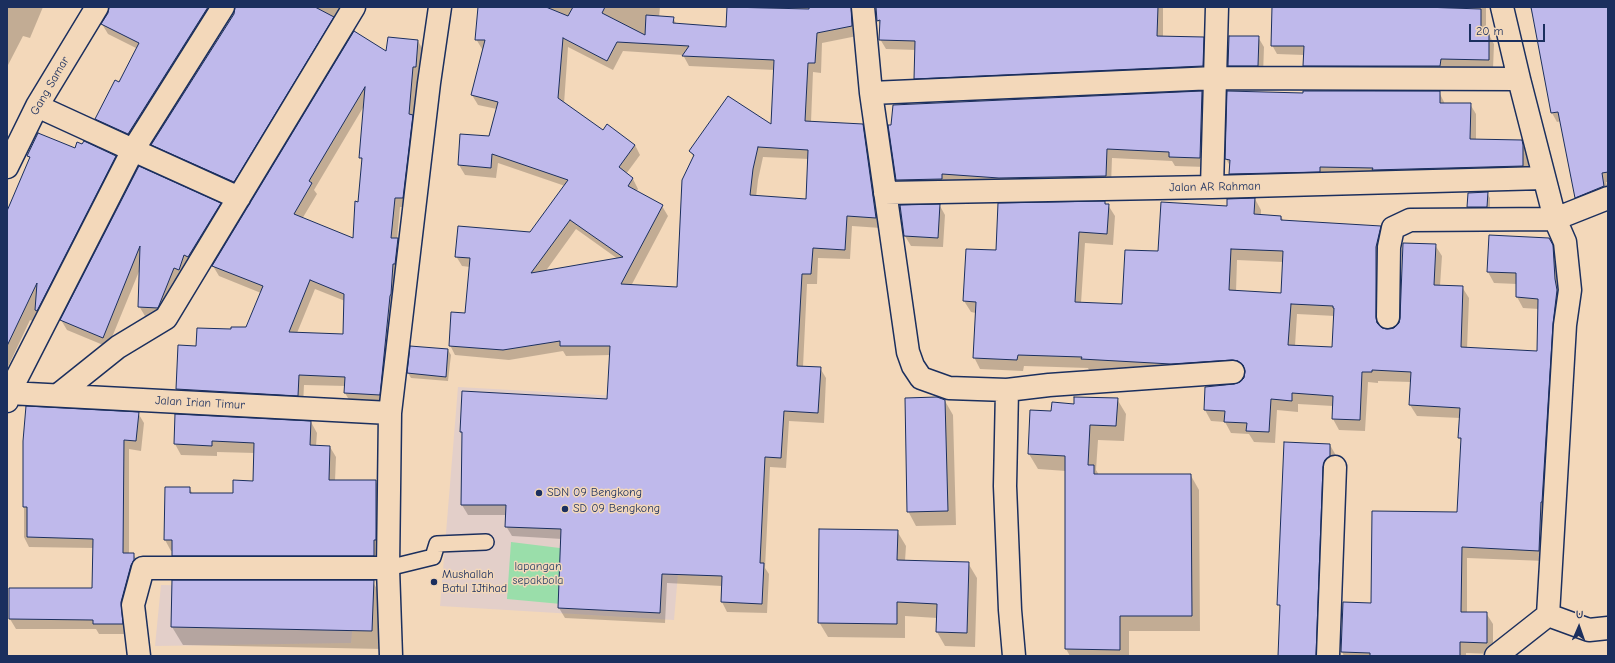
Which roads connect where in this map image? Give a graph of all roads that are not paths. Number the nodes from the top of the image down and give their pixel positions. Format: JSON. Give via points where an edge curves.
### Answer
{"nodes":[{"id":1,"x":97,"y":7,"type":"edge"},
{"id":2,"x":223,"y":7,"type":"edge"},
{"id":3,"x":354,"y":7,"type":"edge"},
{"id":4,"x":440,"y":7,"type":"edge"},
{"id":5,"x":863,"y":7,"type":"edge"},
{"id":6,"x":1217,"y":7,"type":"edge"},
{"id":7,"x":1502,"y":7,"type":"edge"},
{"id":8,"x":1216,"y":78,"type":"junction"},
{"id":9,"x":1519,"y":79,"type":"junction"},
{"id":10,"x":871,"y":92,"type":"junction"},
{"id":11,"x":37,"y":106,"type":"junction"},
{"id":12,"x":133,"y":150,"type":"junction"},
{"id":13,"x":7,"y":167,"type":"edge"},
{"id":14,"x":1544,"y":178,"type":"junction"},
{"id":15,"x":1212,"y":187,"type":"junction"},
{"id":16,"x":886,"y":193,"type":"junction"},
{"id":17,"x":239,"y":198,"type":"junction"},
{"id":18,"x":1608,"y":198,"type":"edge"},
{"id":19,"x":1555,"y":219,"type":"junction"},
{"id":20,"x":1388,"y":316,"type":"dead end"},
{"id":21,"x":1233,"y":372,"type":"dead end"},
{"id":22,"x":1008,"y":390,"type":"junction"},
{"id":23,"x":58,"y":395,"type":"junction"},
{"id":24,"x":8,"y":397,"type":"edge"},
{"id":25,"x":390,"y":413,"type":"junction"},
{"id":26,"x":1335,"y":467,"type":"dead end"},
{"id":27,"x":486,"y":542,"type":"dead end"},
{"id":28,"x":388,"y":568,"type":"junction"},
{"id":29,"x":1548,"y":615,"type":"junction"},
{"id":30,"x":1608,"y":628,"type":"edge"},
{"id":31,"x":139,"y":656,"type":"edge"},
{"id":32,"x":391,"y":656,"type":"edge"},
{"id":33,"x":1014,"y":656,"type":"edge"},
{"id":34,"x":1328,"y":656,"type":"edge"},
{"id":35,"x":1496,"y":656,"type":"edge"}],
"edges":[{"from":1,"to":11,"type":"street","name":"Gang Samar"},
{"from":2,"to":12,"type":"street"},
{"from":3,"to":17,"type":"street"},
{"from":4,"to":25,"type":"street"},
{"from":5,"to":10,"type":"street"},
{"from":6,"to":8,"type":"street"},
{"from":7,"to":9,"type":"street"},
{"from":8,"to":9,"type":"street"},
{"from":8,"to":10,"type":"street"},
{"from":8,"to":15,"type":"street"},
{"from":9,"to":14,"type":"street"},
{"from":10,"to":16,"type":"street"},
{"from":11,"to":12,"type":"street"},
{"from":11,"to":13,"type":"street","name":"Gang Samar"},
{"from":12,"to":17,"type":"street"},
{"from":12,"to":24,"type":"street"},
{"from":14,"to":15,"type":"street","name":"Jalan AR Rahman"},
{"from":14,"to":19,"type":"street"},
{"from":15,"to":16,"type":"street","name":"Jalan AR Rahman"},
{"from":16,"to":22,"type":"street","via":[[908,352],[913,366],[921,378],[949,388]]},
{"from":17,"to":23,"type":"street","via":[[166,318],[118,347]]},
{"from":18,"to":19,"type":"street"},
{"from":19,"to":20,"type":"street","via":[[1410,220],[1393,228],[1389,248]]},
{"from":19,"to":29,"type":"street","via":[[1565,242],[1570,290],[1565,325]]},
{"from":21,"to":22,"type":"street"},
{"from":22,"to":33,"type":"street","via":[[1004,486]]},
{"from":23,"to":24,"type":"street","name":"Jalan Irian Timur"},
{"from":23,"to":25,"type":"street","name":"Jalan Irian Timur"},
{"from":25,"to":28,"type":"street"},
{"from":26,"to":34,"type":"street"},
{"from":27,"to":28,"type":"lane","via":[[437,544],[433,557]]},
{"from":28,"to":31,"type":"street","via":[[143,568],[133,605]]},
{"from":28,"to":32,"type":"street"},
{"from":29,"to":30,"type":"street","via":[[1589,630]]},
{"from":29,"to":35,"type":"street"}]}
